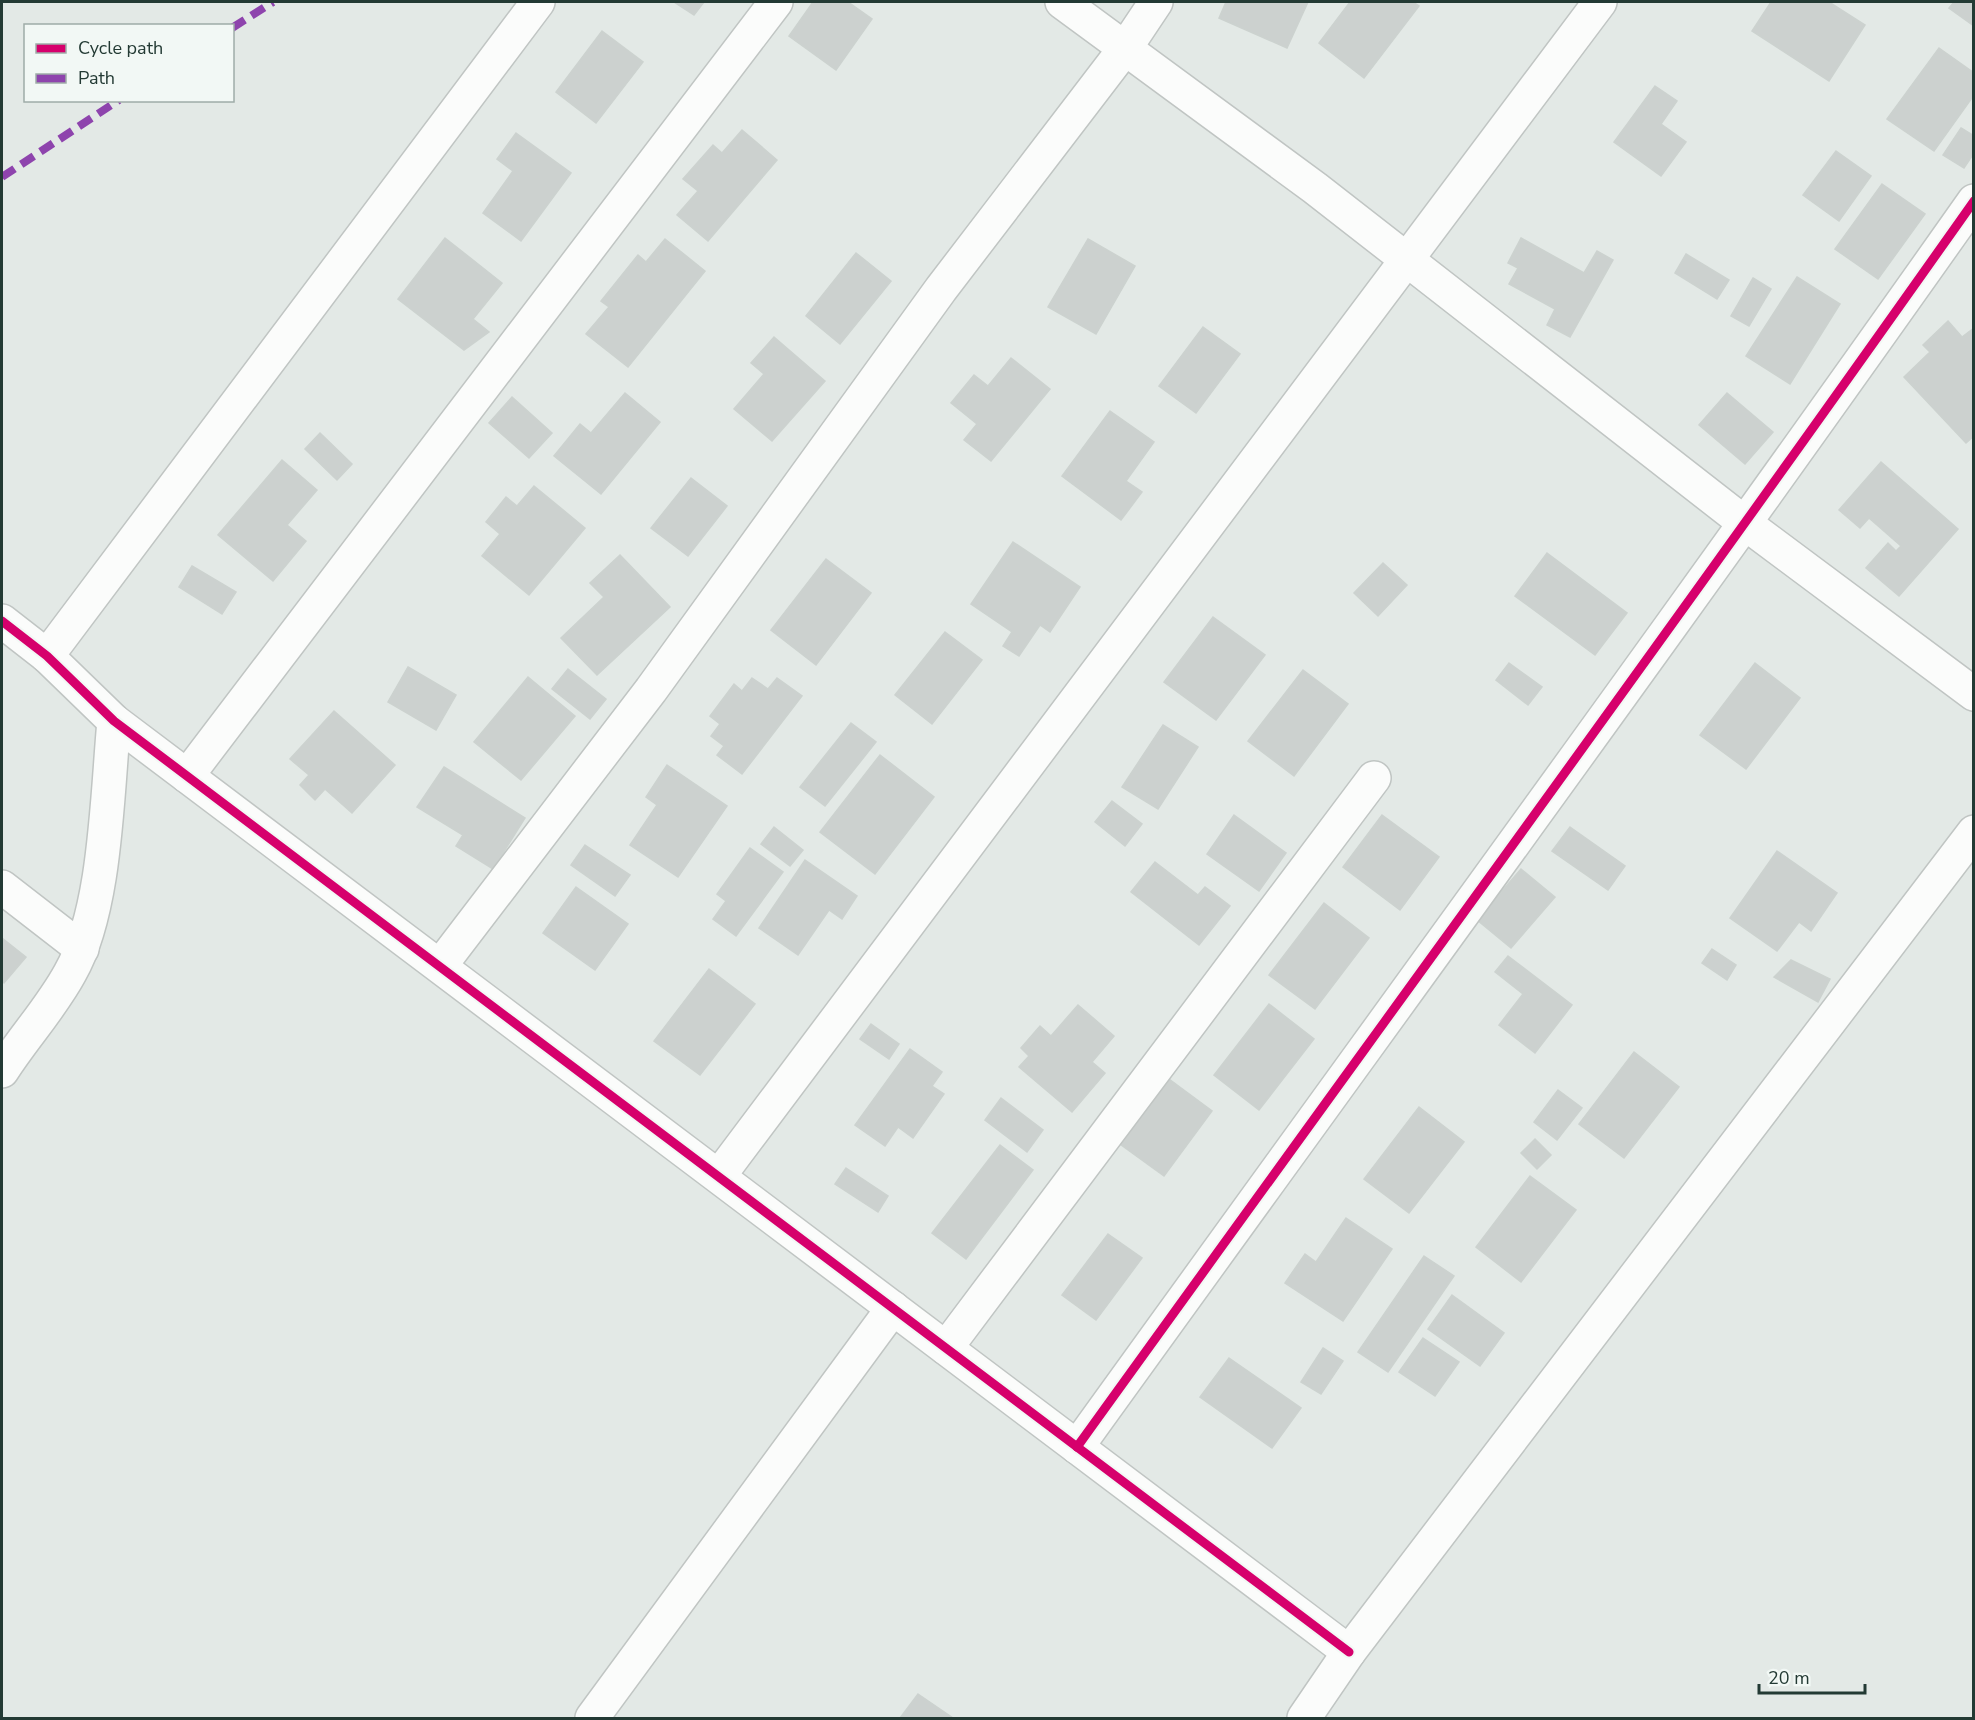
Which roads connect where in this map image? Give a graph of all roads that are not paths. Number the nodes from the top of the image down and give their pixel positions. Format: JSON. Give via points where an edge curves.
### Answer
{"nodes":[{"id":1,"x":538,"y":2,"type":"edge"},
{"id":2,"x":776,"y":2,"type":"edge"},
{"id":3,"x":1062,"y":2,"type":"edge"},
{"id":4,"x":1156,"y":2,"type":"edge"},
{"id":5,"x":1600,"y":2,"type":"edge"},
{"id":6,"x":1126,"y":47,"type":"junction"},
{"id":7,"x":1974,"y":201,"type":"edge"},
{"id":8,"x":1407,"y":258,"type":"junction"},
{"id":9,"x":1746,"y":524,"type":"junction"},
{"id":10,"x":2,"y":621,"type":"edge"},
{"id":11,"x":47,"y":656,"type":"junction"},
{"id":12,"x":1974,"y":694,"type":"edge"},
{"id":13,"x":114,"y":721,"type":"junction"},
{"id":14,"x":188,"y":776,"type":"junction"},
{"id":15,"x":1374,"y":778,"type":"dead end"},
{"id":16,"x":1974,"y":832,"type":"edge"},
{"id":17,"x":2,"y":887,"type":"edge"},
{"id":18,"x":82,"y":949,"type":"junction"},
{"id":19,"x":440,"y":966,"type":"junction"},
{"id":20,"x":2,"y":1071,"type":"edge"},
{"id":21,"x":719,"y":1176,"type":"junction"},
{"id":22,"x":892,"y":1308,"type":"junction"},
{"id":23,"x":946,"y":1348,"type":"junction"},
{"id":24,"x":1077,"y":1447,"type":"junction"},
{"id":25,"x":1349,"y":1652,"type":"junction"},
{"id":26,"x":592,"y":1719,"type":"edge"},
{"id":27,"x":1304,"y":1719,"type":"edge"}],
"edges":[{"from":1,"to":11,"type":"street"},
{"from":2,"to":14,"type":"street"},
{"from":3,"to":6,"type":"street"},
{"from":4,"to":6,"type":"street"},
{"from":5,"to":8,"type":"street"},
{"from":6,"to":8,"type":"street"},
{"from":6,"to":19,"type":"street","via":[[941,290],[651,690]]},
{"from":7,"to":9,"type":"street"},
{"from":8,"to":9,"type":"street"},
{"from":8,"to":21,"type":"street"},
{"from":9,"to":12,"type":"street"},
{"from":9,"to":24,"type":"street","via":[[1610,706]]},
{"from":10,"to":11,"type":"street"},
{"from":11,"to":13,"type":"street"},
{"from":13,"to":14,"type":"street"},
{"from":13,"to":18,"type":"street","via":[[100,866]]},
{"from":14,"to":19,"type":"street"},
{"from":15,"to":23,"type":"street"},
{"from":16,"to":25,"type":"street"},
{"from":17,"to":18,"type":"street"},
{"from":18,"to":20,"type":"street","via":[[70,974]]},
{"from":19,"to":21,"type":"street"},
{"from":21,"to":22,"type":"street"},
{"from":22,"to":23,"type":"street"},
{"from":22,"to":26,"type":"street"},
{"from":23,"to":24,"type":"street"},
{"from":24,"to":25,"type":"street"},
{"from":25,"to":27,"type":"street"}]}
